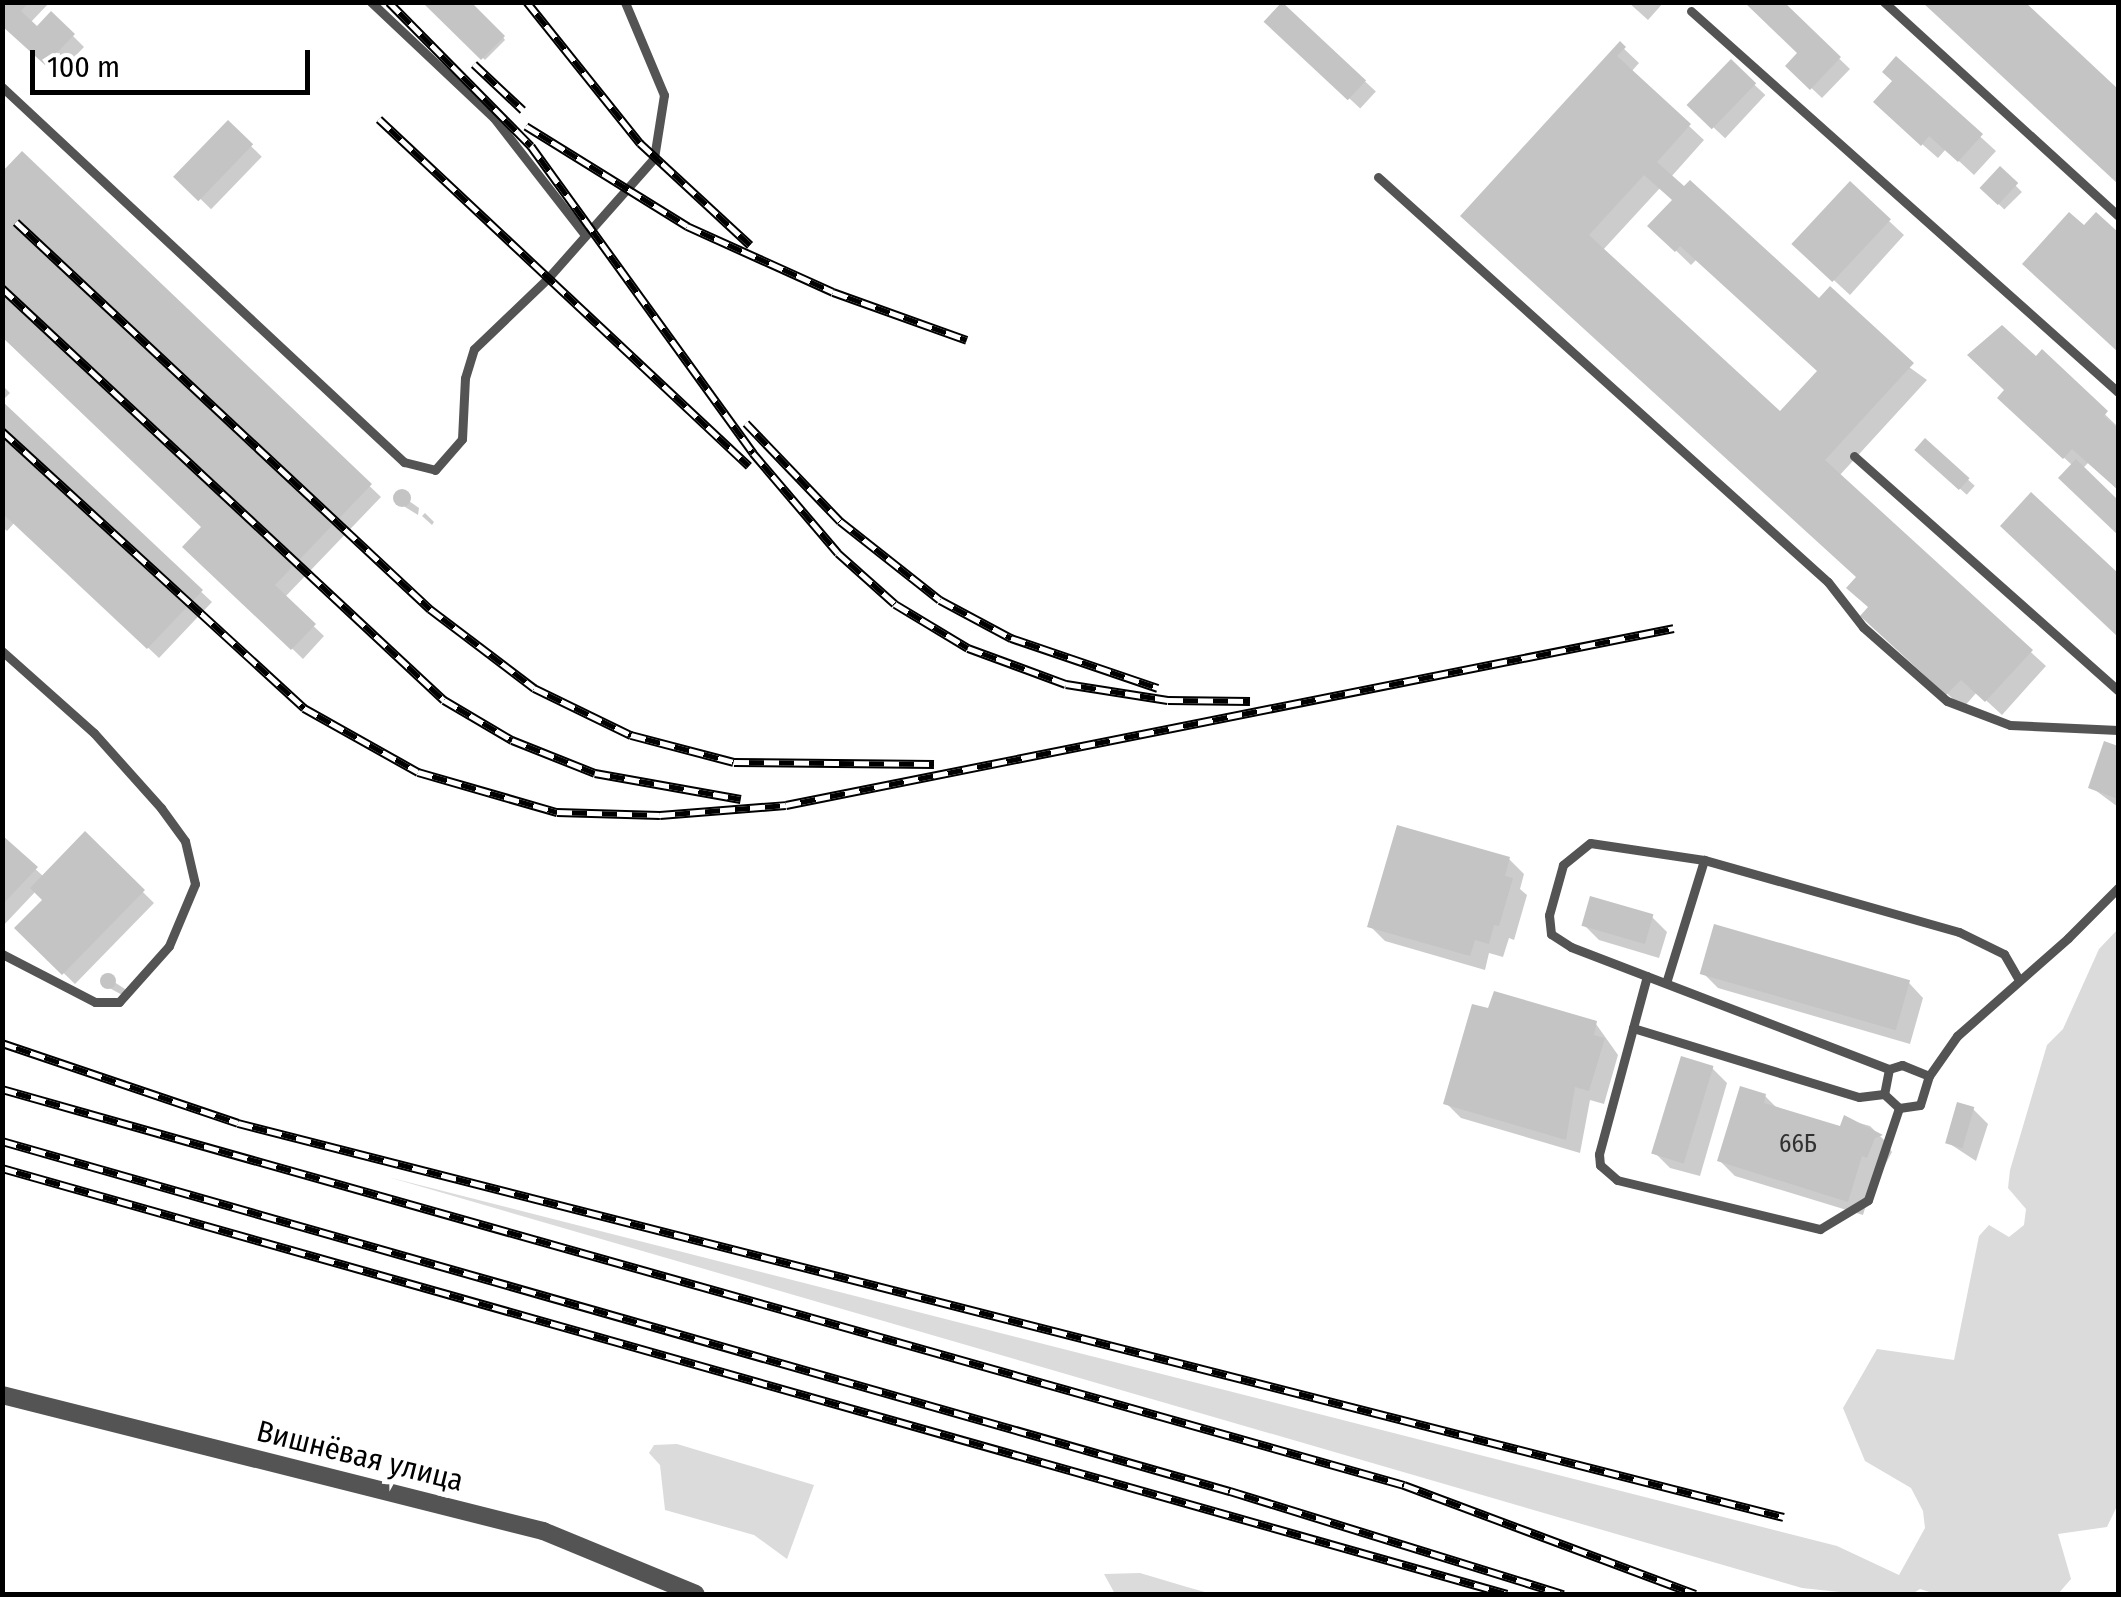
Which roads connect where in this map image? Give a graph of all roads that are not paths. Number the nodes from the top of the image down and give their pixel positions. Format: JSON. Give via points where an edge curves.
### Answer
{"nodes":[{"id":1,"x":370,"y":2,"type":"edge"},
{"id":2,"x":624,"y":2,"type":"edge"},
{"id":3,"x":1884,"y":2,"type":"edge"},
{"id":4,"x":1691,"y":11,"type":"dead end"},
{"id":5,"x":2,"y":86,"type":"edge"},
{"id":6,"x":1378,"y":177,"type":"dead end"},
{"id":7,"x":2118,"y":216,"type":"edge"},
{"id":8,"x":586,"y":235,"type":"junction"},
{"id":9,"x":2118,"y":392,"type":"edge"},
{"id":10,"x":1854,"y":456,"type":"dead end"},
{"id":11,"x":2,"y":651,"type":"edge"},
{"id":12,"x":2118,"y":690,"type":"edge"},
{"id":13,"x":2118,"y":730,"type":"edge"},
{"id":14,"x":1704,"y":860,"type":"junction"},
{"id":15,"x":2118,"y":888,"type":"edge"},
{"id":16,"x":2,"y":954,"type":"edge"},
{"id":17,"x":1647,"y":976,"type":"junction"},
{"id":18,"x":2019,"y":980,"type":"junction"},
{"id":19,"x":1666,"y":983,"type":"junction"},
{"id":20,"x":1633,"y":1028,"type":"junction"},
{"id":21,"x":1889,"y":1069,"type":"junction"},
{"id":22,"x":1929,"y":1076,"type":"junction"},
{"id":23,"x":1884,"y":1094,"type":"junction"},
{"id":24,"x":1898,"y":1108,"type":"junction"},
{"id":25,"x":2,"y":1395,"type":"edge"},
{"id":26,"x":696,"y":1594,"type":"edge"}],
"edges":[{"from":1,"to":8,"type":"lane","via":[[494,118]]},
{"from":2,"to":8,"type":"lane","via":[[659,71],[663,128],[654,158]]},
{"from":3,"to":7,"type":"lane"},
{"from":4,"to":9,"type":"lane"},
{"from":5,"to":8,"type":"lane","via":[[404,462],[425,472],[444,466],[459,449],[474,349]]},
{"from":6,"to":13,"type":"lane","via":[[1828,582],[1862,627],[1946,701],[2010,726]]},
{"from":10,"to":12,"type":"lane"},
{"from":11,"to":16,"type":"lane","via":[[94,733],[161,808],[185,841],[195,884],[169,946],[118,1002],[95,1002]]},
{"from":14,"to":17,"type":"lane","via":[[1590,843],[1563,865],[1549,916],[1551,934]]},
{"from":14,"to":18,"type":"lane","via":[[1959,932],[2004,954]]},
{"from":14,"to":19,"type":"lane"},
{"from":15,"to":18,"type":"lane"},
{"from":17,"to":19,"type":"lane"},
{"from":17,"to":20,"type":"lane"},
{"from":18,"to":22,"type":"lane","via":[[1958,1036]]},
{"from":19,"to":21,"type":"lane"},
{"from":20,"to":23,"type":"lane","via":[[1859,1097]]},
{"from":20,"to":24,"type":"lane","via":[[1599,1154],[1617,1180],[1820,1228],[1868,1200]]},
{"from":21,"to":22,"type":"lane","via":[[1902,1065]]},
{"from":21,"to":23,"type":"lane"},
{"from":22,"to":24,"type":"lane","via":[[1920,1105]]},
{"from":23,"to":24,"type":"lane"},
{"from":25,"to":26,"type":"street","name":"Вишнёвая улица","via":[[544,1530]]}]}
